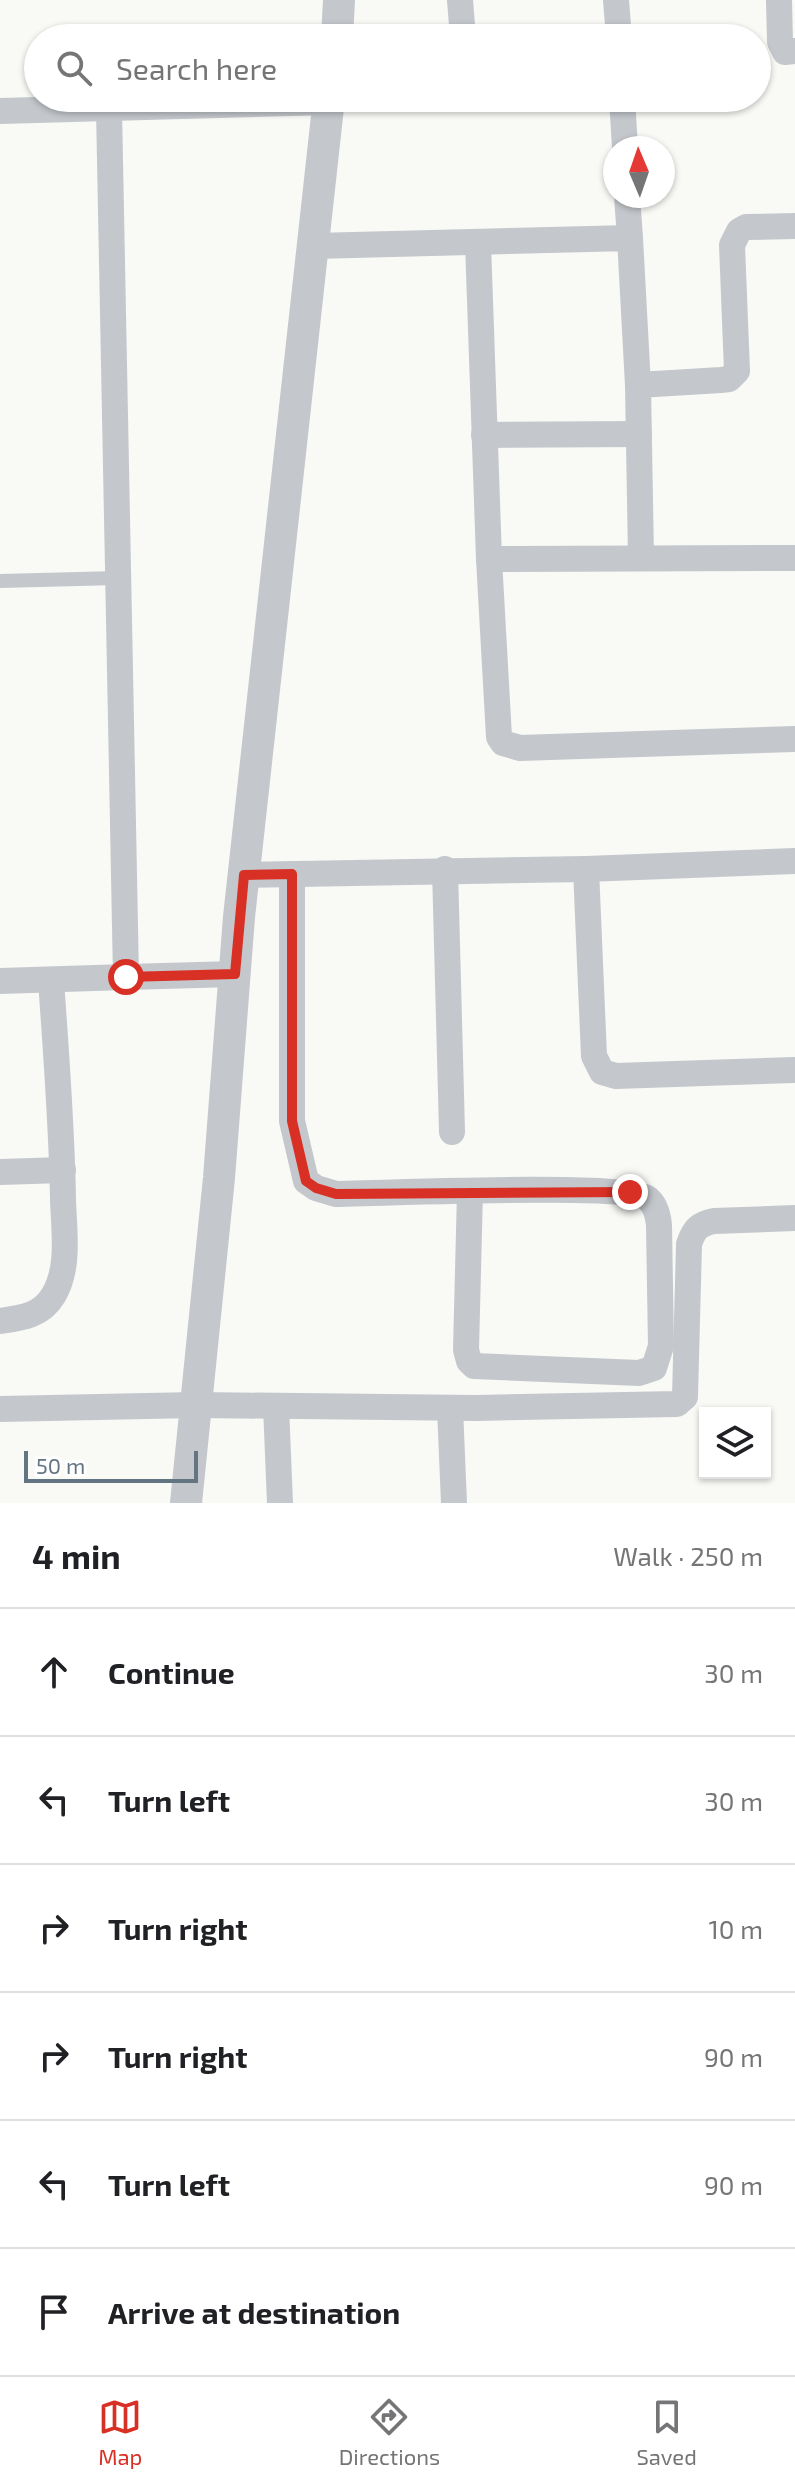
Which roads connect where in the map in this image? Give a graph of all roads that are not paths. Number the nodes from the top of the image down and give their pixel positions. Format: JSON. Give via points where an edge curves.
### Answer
{"nodes":[{"id":1,"x":339,"y":0,"type":"edge"},
{"id":2,"x":460,"y":0,"type":"edge"},
{"id":3,"x":616,"y":0,"type":"edge"},
{"id":4,"x":779,"y":0,"type":"edge"},
{"id":5,"x":338,"y":24,"type":"edge"},
{"id":6,"x":462,"y":24,"type":"edge"},
{"id":7,"x":618,"y":24,"type":"edge"},
{"id":8,"x":795,"y":51,"type":"edge"},
{"id":9,"x":0,"y":111,"type":"edge"},
{"id":10,"x":24,"y":111,"type":"edge"},
{"id":11,"x":109,"y":112,"type":"edge"},
{"id":12,"x":328,"y":112,"type":"edge"},
{"id":13,"x":623,"y":112,"type":"edge"},
{"id":14,"x":624,"y":136,"type":"edge"},
{"id":15,"x":628,"y":208,"type":"edge"},
{"id":16,"x":795,"y":226,"type":"edge"},
{"id":17,"x":630,"y":238,"type":"junction"},
{"id":18,"x":478,"y":243,"type":"junction"},
{"id":19,"x":314,"y":246,"type":"junction"},
{"id":20,"x":638,"y":385,"type":"junction"},
{"id":21,"x":639,"y":434,"type":"junction"},
{"id":22,"x":484,"y":435,"type":"junction"},
{"id":23,"x":641,"y":558,"type":"junction"},
{"id":24,"x":795,"y":558,"type":"edge"},
{"id":25,"x":489,"y":559,"type":"junction"},
{"id":26,"x":118,"y":578,"type":"junction"},
{"id":27,"x":0,"y":581,"type":"edge"},
{"id":28,"x":795,"y":739,"type":"edge"},
{"id":29,"x":795,"y":861,"type":"edge"},
{"id":30,"x":445,"y":869,"type":"junction"},
{"id":31,"x":586,"y":869,"type":"junction"},
{"id":32,"x":292,"y":874,"type":"junction"},
{"id":33,"x":244,"y":875,"type":"junction"},
{"id":34,"x":235,"y":974,"type":"junction"},
{"id":35,"x":126,"y":977,"type":"junction"},
{"id":36,"x":51,"y":980,"type":"junction"},
{"id":37,"x":0,"y":981,"type":"edge"},
{"id":38,"x":795,"y":1070,"type":"edge"},
{"id":39,"x":452,"y":1132,"type":"dead end"},
{"id":40,"x":63,"y":1170,"type":"junction"},
{"id":41,"x":0,"y":1172,"type":"edge"},
{"id":42,"x":470,"y":1192,"type":"junction"},
{"id":43,"x":795,"y":1218,"type":"edge"},
{"id":44,"x":0,"y":1321,"type":"edge"},
{"id":45,"x":196,"y":1405,"type":"junction"},
{"id":46,"x":276,"y":1406,"type":"junction"},
{"id":47,"x":450,"y":1408,"type":"junction"},
{"id":48,"x":0,"y":1409,"type":"edge"},
{"id":49,"x":186,"y":1503,"type":"edge"},
{"id":50,"x":280,"y":1503,"type":"edge"},
{"id":51,"x":454,"y":1503,"type":"edge"}],
"edges":[{"from":1,"to":5,"type":"street"},
{"from":2,"to":6,"type":"street"},
{"from":3,"to":7,"type":"street"},
{"from":4,"to":8,"type":"street","via":[[780,45],[785,52]]},
{"from":9,"to":10,"type":"street"},
{"from":11,"to":26,"type":"street"},
{"from":12,"to":19,"type":"street"},
{"from":13,"to":14,"type":"street"},
{"from":15,"to":17,"type":"street"},
{"from":16,"to":20,"type":"street","via":[[746,227],[734,238],[737,371],[721,380]]},
{"from":17,"to":18,"type":"street"},
{"from":17,"to":20,"type":"street"},
{"from":18,"to":19,"type":"street"},
{"from":18,"to":22,"type":"street"},
{"from":19,"to":33,"type":"street"},
{"from":20,"to":21,"type":"street"},
{"from":21,"to":22,"type":"street"},
{"from":21,"to":23,"type":"street"},
{"from":22,"to":25,"type":"street"},
{"from":23,"to":24,"type":"street"},
{"from":23,"to":25,"type":"street"},
{"from":25,"to":28,"type":"street","via":[[503,743],[520,748]]},
{"from":26,"to":27,"type":"lane"},
{"from":26,"to":35,"type":"street"},
{"from":29,"to":31,"type":"street"},
{"from":30,"to":31,"type":"street"},
{"from":30,"to":32,"type":"street"},
{"from":30,"to":39,"type":"street"},
{"from":31,"to":38,"type":"street","via":[[594,1056],[602,1072],[616,1076]]},
{"from":32,"to":33,"type":"street"},
{"from":32,"to":42,"type":"street","via":[[292,1121],[306,1181],[336,1194]]},
{"from":33,"to":34,"type":"street"},
{"from":34,"to":35,"type":"street"},
{"from":34,"to":45,"type":"street"},
{"from":35,"to":36,"type":"street"},
{"from":36,"to":37,"type":"street"},
{"from":36,"to":40,"type":"street"},
{"from":40,"to":41,"type":"street"},
{"from":40,"to":44,"type":"street","via":[[61,1279],[53,1298],[40,1310]]},
{"from":42,"to":42,"type":"street","via":[[586,1190],[646,1197],[659,1225],[661,1346],[654,1368],[639,1373],[474,1366],[466,1350]]},
{"from":43,"to":47,"type":"street","via":[[714,1221],[694,1231],[689,1244],[685,1397],[677,1404]]},
{"from":45,"to":46,"type":"street"},
{"from":45,"to":48,"type":"street"},
{"from":45,"to":49,"type":"street"},
{"from":46,"to":47,"type":"street"},
{"from":46,"to":50,"type":"street"},
{"from":47,"to":51,"type":"street"}]}
